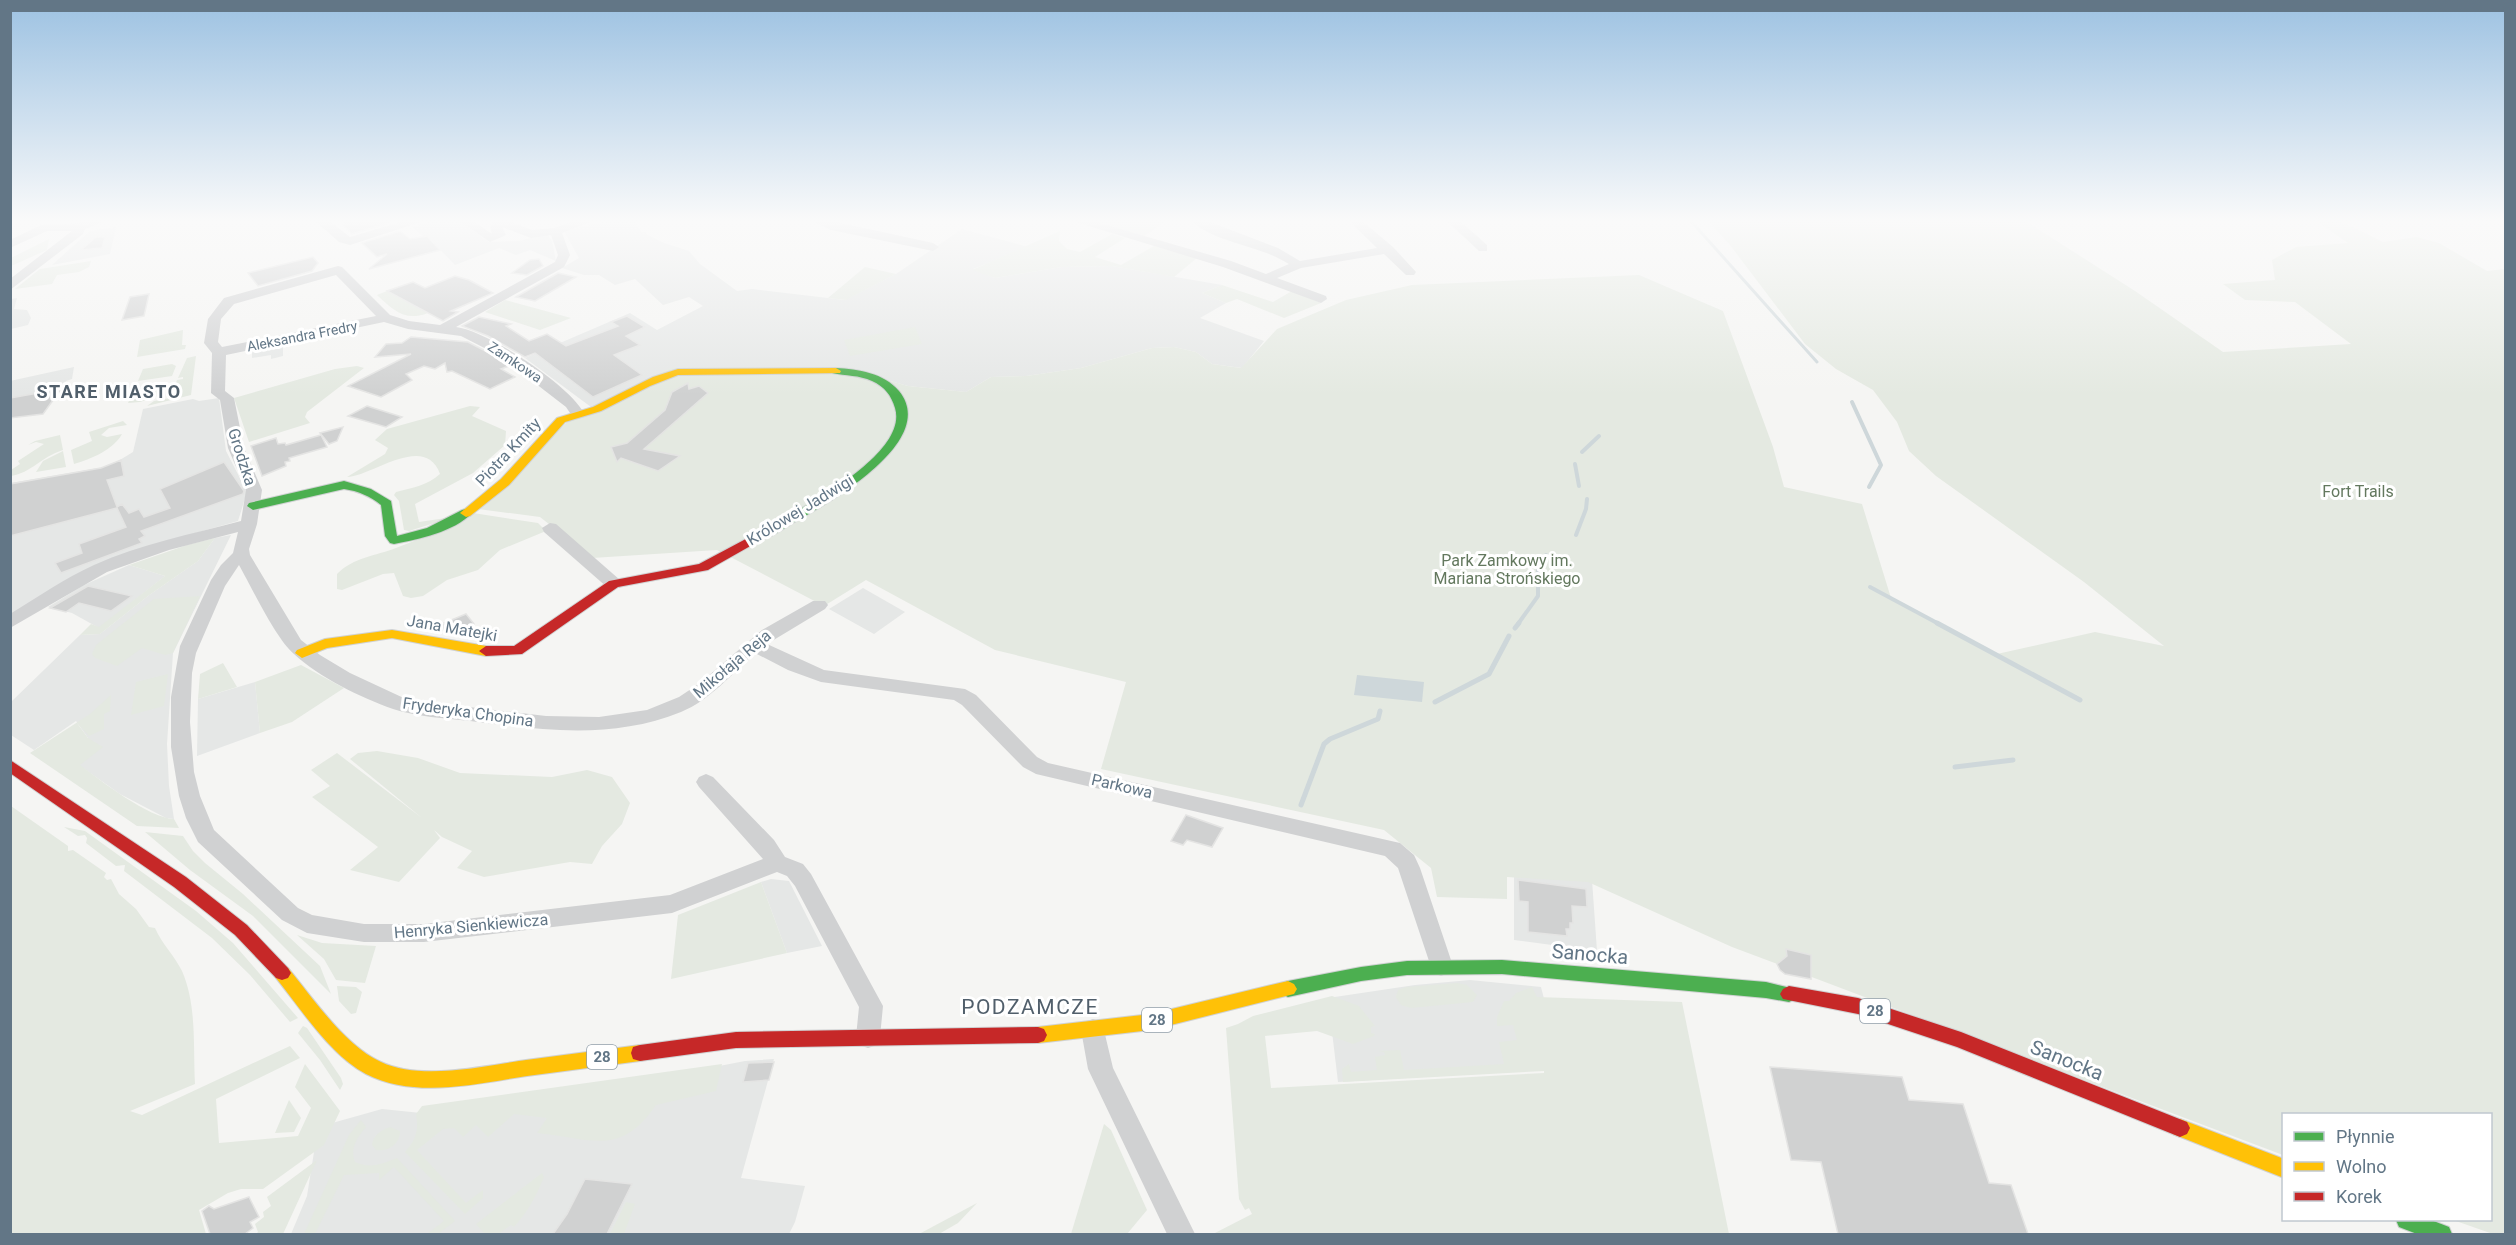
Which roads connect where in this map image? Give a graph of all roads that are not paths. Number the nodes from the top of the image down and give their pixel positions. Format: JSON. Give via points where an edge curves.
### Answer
{"nodes":[{"id":1,"x":282,"y":278,"type":"edge"},
{"id":2,"x":359,"y":278,"type":"edge"},
{"id":3,"x":534,"y":278,"type":"edge"},
{"id":4,"x":1267,"y":278,"type":"edge"},
{"id":5,"x":1321,"y":299,"type":"dead end"},
{"id":6,"x":385,"y":318,"type":"junction"},
{"id":7,"x":442,"y":329,"type":"junction"},
{"id":8,"x":219,"y":352,"type":"junction"},
{"id":9,"x":577,"y":413,"type":"junction"},
{"id":10,"x":253,"y":506,"type":"junction"},
{"id":11,"x":249,"y":524,"type":"junction"},
{"id":12,"x":550,"y":528,"type":"dead end"},
{"id":13,"x":245,"y":559,"type":"junction"},
{"id":14,"x":614,"y":584,"type":"junction"},
{"id":15,"x":819,"y":605,"type":"dead end"},
{"id":16,"x":10,"y":622,"type":"edge"},
{"id":17,"x":754,"y":645,"type":"junction"},
{"id":18,"x":302,"y":652,"type":"junction"},
{"id":19,"x":607,"y":724,"type":"joint"},
{"id":20,"x":10,"y":765,"type":"edge"},
{"id":21,"x":706,"y":782,"type":"dead end"},
{"id":22,"x":777,"y":863,"type":"junction"},
{"id":23,"x":1441,"y":966,"type":"junction"},
{"id":24,"x":1093,"y":1030,"type":"junction"},
{"id":25,"x":868,"y":1037,"type":"junction"},
{"id":26,"x":2282,"y":1169,"type":"edge"},
{"id":27,"x":2409,"y":1221,"type":"edge"},
{"id":28,"x":1181,"y":1234,"type":"edge"},
{"id":29,"x":2442,"y":1234,"type":"edge"}],
"edges":[{"from":1,"to":8,"type":"street","via":[[232,298],[220,309],[211,327],[211,343]]},
{"from":2,"to":6,"type":"street"},
{"from":3,"to":7,"type":"street"},
{"from":4,"to":5,"type":"street"},
{"from":6,"to":7,"type":"street","name":"Zamkowa"},
{"from":6,"to":8,"type":"street","name":"Aleksandra Fredry"},
{"from":7,"to":9,"type":"street","name":"Zamkowa","via":[[464,332],[505,353],[572,404]]},
{"from":8,"to":10,"type":"street","name":"Grodzka","via":[[218,393],[227,398],[236,448],[254,490]]},
{"from":9,"to":10,"type":"main road","name":"Piotra Kmity","via":[[559,421],[490,497],[451,522],[403,539],[394,540],[391,536],[387,504],[359,487],[334,486]]},
{"from":9,"to":14,"type":"main road","name":"Królowej Jadwigi","via":[[594,411],[654,379],[678,372],[852,371],[883,382],[897,394],[903,408],[896,437],[884,454],[835,493],[710,564]]},
{"from":10,"to":11,"type":"street","name":"Grodzka"},
{"from":11,"to":13,"type":"street","name":"Grodzka","via":[[241,549]]},
{"from":11,"to":16,"type":"street","via":[[165,545],[101,569]]},
{"from":12,"to":14,"type":"street"},
{"from":13,"to":18,"type":"street","name":"Fryderyka Chopina"},
{"from":13,"to":22,"type":"street","name":"Henryka Sienkiewicza","via":[[225,569],[186,654],[181,720],[185,777],[197,822],[206,836],[290,914],[307,924],[356,933],[395,934],[672,904]]},
{"from":14,"to":18,"type":"main road","name":"Jana Matejki","via":[[529,644],[505,654],[392,634]]},
{"from":15,"to":17,"type":"street","name":"Mikołaja Reja"},
{"from":17,"to":19,"type":"street","name":"Mikołaja Reja","via":[[687,701],[646,717]]},
{"from":17,"to":23,"type":"street","name":"Parkowa","via":[[821,676],[964,697],[1030,762],[1043,769],[1392,849],[1409,868]]},
{"from":18,"to":19,"type":"street","name":"Fryderyka Chopina","via":[[400,704],[555,723]]},
{"from":20,"to":25,"type":"main road","number":"28","via":[[180,882],[241,930],[345,1046],[375,1070],[443,1078],[736,1040]]},
{"from":21,"to":22,"type":"street"},
{"from":22,"to":25,"type":"street","via":[[795,870],[803,880],[865,992],[871,1006]]},
{"from":23,"to":24,"type":"main road","name":"Sanocka","number":"28","via":[[1319,982],[1151,1022]]},
{"from":23,"to":26,"type":"main road","name":"Sanocka","number":"28","via":[[1544,969],[1705,984],[1858,1006],[1961,1040]]},
{"from":24,"to":25,"type":"main road","name":"Sanocka","number":"28","via":[[1045,1035]]},
{"from":24,"to":28,"type":"street","via":[[1101,1068]]},
{"from":27,"to":29,"type":"main road"}]}
